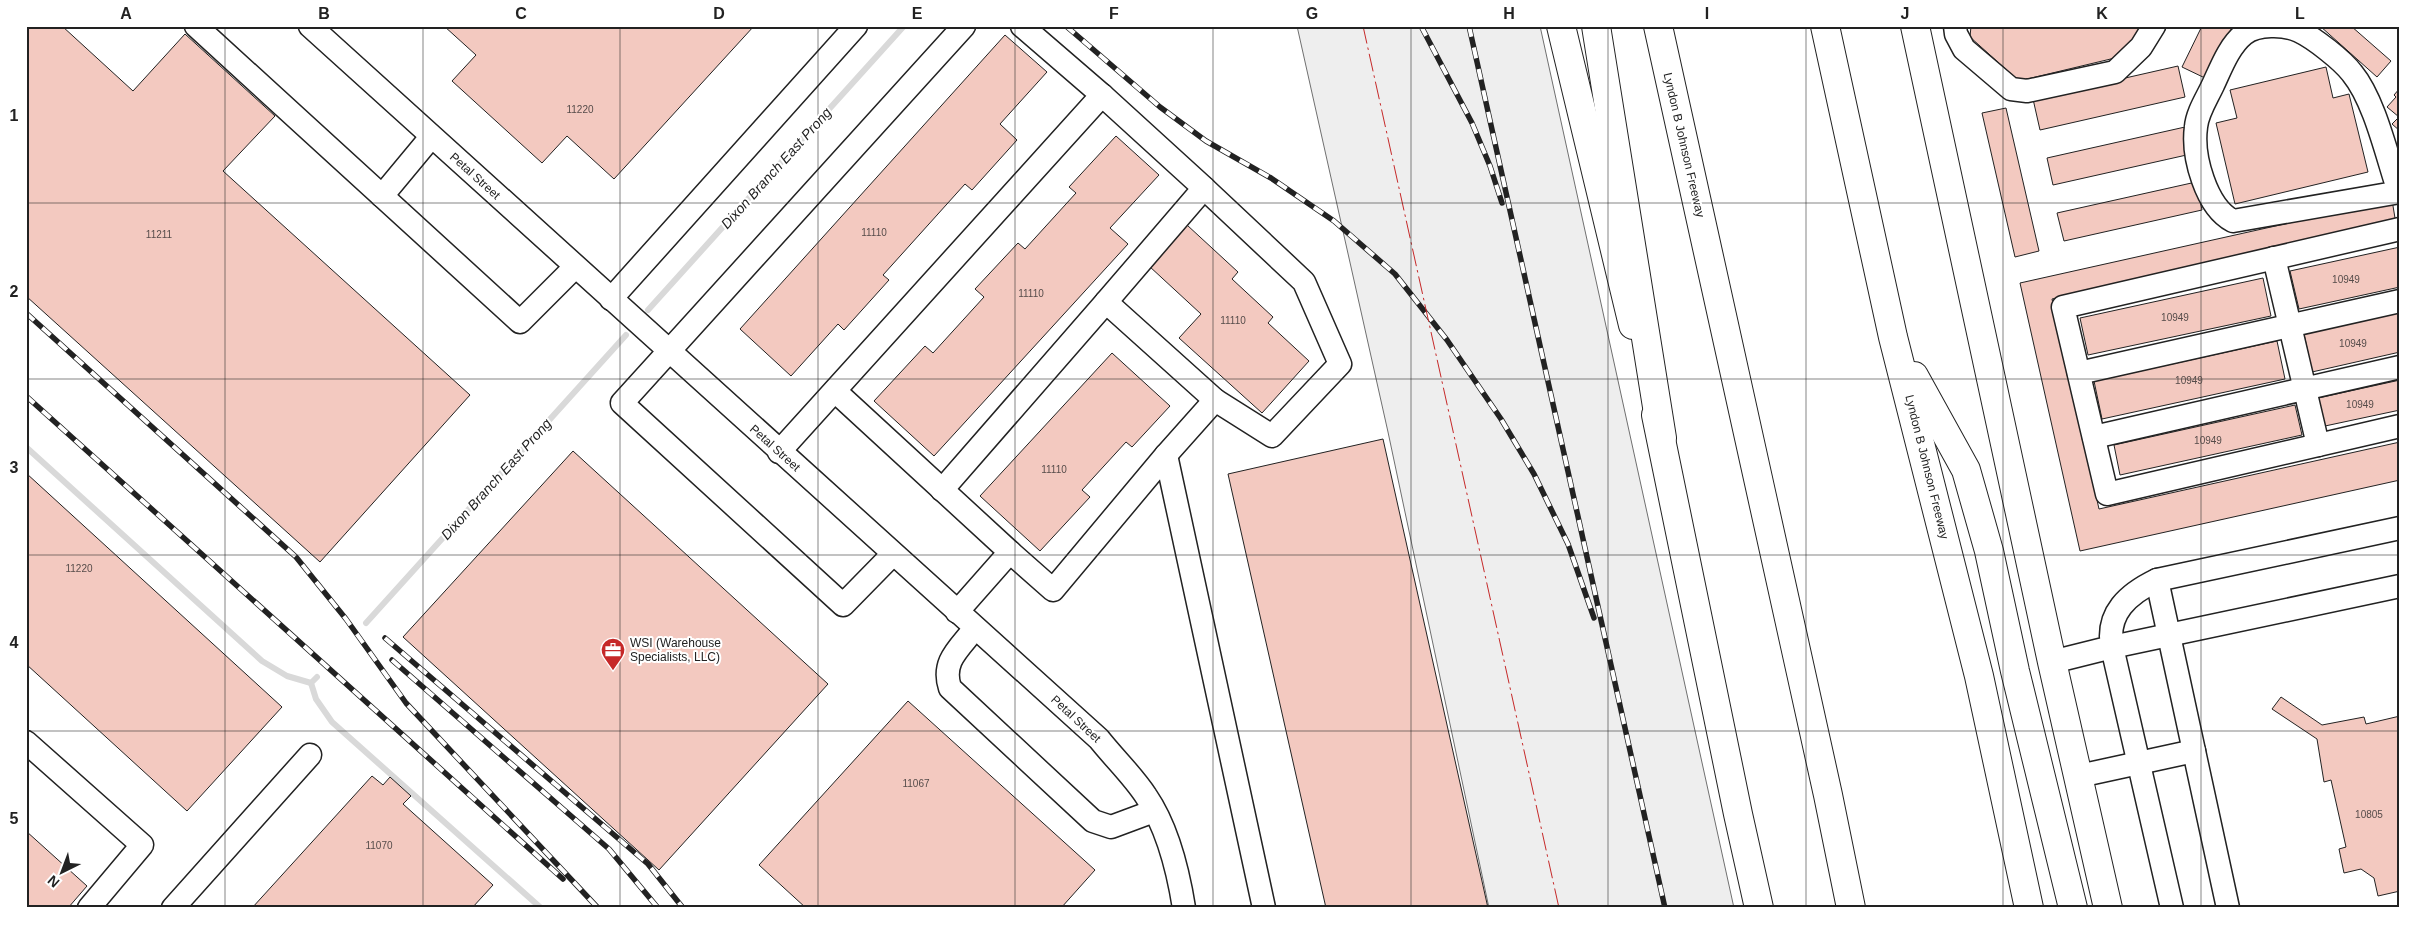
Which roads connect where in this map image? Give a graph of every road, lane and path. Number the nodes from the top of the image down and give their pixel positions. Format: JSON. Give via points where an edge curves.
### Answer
{"nodes":[{"id":1,"x":196,"y":26,"type":"edge"},
{"id":2,"x":310,"y":26,"type":"edge"},
{"id":3,"x":856,"y":26,"type":"edge"},
{"id":4,"x":964,"y":26,"type":"edge"},
{"id":5,"x":1022,"y":26,"type":"edge"},
{"id":6,"x":1561,"y":26,"type":"edge"},
{"id":7,"x":1596,"y":26,"type":"edge"},
{"id":8,"x":1658,"y":26,"type":"edge"},
{"id":9,"x":1825,"y":26,"type":"edge"},
{"id":10,"x":1915,"y":26,"type":"edge"},
{"id":11,"x":1955,"y":26,"type":"edge"},
{"id":12,"x":2154,"y":26,"type":"edge"},
{"id":13,"x":1102,"y":95,"type":"junction"},
{"id":14,"x":431,"y":137,"type":"junction"},
{"id":15,"x":1204,"y":188,"type":"junction"},
{"id":16,"x":2399,"y":192,"type":"edge"},
{"id":17,"x":382,"y":196,"type":"junction"},
{"id":18,"x":2400,"y":229,"type":"edge"},
{"id":19,"x":2274,"y":258,"type":"junction"},
{"id":20,"x":575,"y":267,"type":"junction"},
{"id":21,"x":611,"y":300,"type":"junction"},
{"id":22,"x":2400,"y":301,"type":"edge"},
{"id":23,"x":1106,"y":302,"type":"junction"},
{"id":24,"x":2290,"y":325,"type":"junction"},
{"id":25,"x":1893,"y":337,"type":"junction"},
{"id":26,"x":668,"y":351,"type":"junction"},
{"id":27,"x":2400,"y":367,"type":"edge"},
{"id":28,"x":2078,"y":373,"type":"junction"},
{"id":29,"x":2305,"y":389,"type":"junction"},
{"id":30,"x":835,"y":391,"type":"junction"},
{"id":31,"x":1215,"y":400,"type":"junction"},
{"id":32,"x":2400,"y":426,"type":"edge"},
{"id":33,"x":2094,"y":437,"type":"junction"},
{"id":34,"x":1662,"y":438,"type":"junction"},
{"id":35,"x":2318,"y":446,"type":"junction"},
{"id":36,"x":778,"y":452,"type":"junction"},
{"id":37,"x":1166,"y":455,"type":"junction"},
{"id":38,"x":942,"y":490,"type":"junction"},
{"id":39,"x":2400,"y":528,"type":"edge"},
{"id":40,"x":1010,"y":552,"type":"junction"},
{"id":41,"x":893,"y":554,"type":"junction"},
{"id":42,"x":2157,"y":580,"type":"junction"},
{"id":43,"x":2400,"y":586,"type":"edge"},
{"id":44,"x":957,"y":612,"type":"junction"},
{"id":45,"x":975,"y":628,"type":"junction"},
{"id":46,"x":2169,"y":637,"type":"junction"},
{"id":47,"x":2112,"y":648,"type":"junction"},
{"id":48,"x":2052,"y":662,"type":"junction"},
{"id":49,"x":26,"y":742,"type":"edge"},
{"id":50,"x":2194,"y":751,"type":"junction"},
{"id":51,"x":310,"y":755,"type":"dead end"},
{"id":52,"x":2139,"y":762,"type":"junction"},
{"id":53,"x":2079,"y":776,"type":"junction"},
{"id":54,"x":1154,"y":811,"type":"junction"},
{"id":55,"x":89,"y":908,"type":"edge"},
{"id":56,"x":172,"y":908,"type":"edge"},
{"id":57,"x":1184,"y":908,"type":"edge"},
{"id":58,"x":1264,"y":908,"type":"edge"},
{"id":59,"x":1760,"y":908,"type":"edge"},
{"id":60,"x":1851,"y":908,"type":"edge"},
{"id":61,"x":2028,"y":908,"type":"edge"},
{"id":62,"x":2073,"y":908,"type":"edge"},
{"id":63,"x":2108,"y":908,"type":"edge"},
{"id":64,"x":2172,"y":908,"type":"edge"},
{"id":65,"x":2228,"y":908,"type":"edge"}],
"edges":[{"from":1,"to":17,"type":"street"},
{"from":2,"to":14,"type":"street","name":"Petal Street"},
{"from":3,"to":21,"type":"street"},
{"from":4,"to":26,"type":"street"},
{"from":5,"to":13,"type":"street"},
{"from":6,"to":34,"type":"main road"},
{"from":7,"to":34,"type":"main road"},
{"from":8,"to":60,"type":"main road","name":"Lyndon B Johnson Freeway"},
{"from":9,"to":25,"type":"main road","name":"Lyndon B Johnson Freeway"},
{"from":10,"to":48,"type":"main road"},
{"from":11,"to":12,"type":"street","via":[[1964,49],[2011,90],[2027,91],[2115,72],[2141,47]]},
{"from":13,"to":15,"type":"street"},
{"from":13,"to":30,"type":"street"},
{"from":14,"to":17,"type":"street"},
{"from":14,"to":20,"type":"street","name":"Petal Street"},
{"from":15,"to":23,"type":"street"},
{"from":15,"to":31,"type":"street","via":[[1304,282],[1340,364],[1272,436]]},
{"from":16,"to":16,"type":"street","via":[[2233,221],[2224,216],[2210,197],[2198,162],[2196,128],[2223,63],[2244,35],[2256,28],[2284,26],[2299,30],[2352,72],[2368,100]]},
{"from":17,"to":20,"type":"street","via":[[520,322]]},
{"from":18,"to":19,"type":"street"},
{"from":19,"to":24,"type":"street"},
{"from":19,"to":28,"type":"street","via":[[2063,307]]},
{"from":20,"to":21,"type":"street","name":"Petal Street"},
{"from":21,"to":26,"type":"street","name":"Petal Street"},
{"from":22,"to":24,"type":"street"},
{"from":23,"to":31,"type":"street"},
{"from":23,"to":38,"type":"street"},
{"from":24,"to":28,"type":"street"},
{"from":24,"to":29,"type":"street"},
{"from":25,"to":61,"type":"main road","name":"Lyndon B Johnson Freeway","via":[[1979,676]]},
{"from":25,"to":62,"type":"main road","via":[[1966,470],[1989,551]]},
{"from":26,"to":36,"type":"street","name":"Petal Street"},
{"from":26,"to":41,"type":"street","via":[[622,403],[843,605]]},
{"from":27,"to":29,"type":"street"},
{"from":28,"to":33,"type":"street"},
{"from":29,"to":33,"type":"street"},
{"from":29,"to":35,"type":"street"},
{"from":30,"to":36,"type":"street"},
{"from":30,"to":38,"type":"street"},
{"from":31,"to":37,"type":"street"},
{"from":32,"to":35,"type":"street"},
{"from":33,"to":35,"type":"street","via":[[2107,494]]},
{"from":34,"to":59,"type":"main road"},
{"from":36,"to":41,"type":"street","name":"Petal Street"},
{"from":37,"to":40,"type":"street","via":[[1053,590]]},
{"from":37,"to":58,"type":"street"},
{"from":38,"to":40,"type":"street"},
{"from":39,"to":42,"type":"street"},
{"from":40,"to":44,"type":"street"},
{"from":41,"to":44,"type":"street","name":"Petal Street"},
{"from":42,"to":46,"type":"street"},
{"from":42,"to":47,"type":"street","via":[[2137,589],[2120,607],[2109,632]]},
{"from":43,"to":46,"type":"street"},
{"from":44,"to":45,"type":"street","name":"Petal Street"},
{"from":45,"to":54,"type":"street","name":"Petal Street","via":[[1099,739],[1146,796]]},
{"from":45,"to":54,"type":"street","via":[[948,662],[946,676],[950,688],[1093,820],[1110,827]]},
{"from":46,"to":47,"type":"street"},
{"from":46,"to":50,"type":"street"},
{"from":47,"to":48,"type":"street"},
{"from":47,"to":52,"type":"street"},
{"from":48,"to":53,"type":"main road"},
{"from":49,"to":55,"type":"street","via":[[142,845]]},
{"from":50,"to":52,"type":"street"},
{"from":50,"to":65,"type":"street"},
{"from":51,"to":56,"type":"street"},
{"from":52,"to":53,"type":"street"},
{"from":52,"to":64,"type":"street"},
{"from":53,"to":63,"type":"main road"},
{"from":54,"to":57,"type":"street","name":"Petal Street","via":[[1176,865]]}]}
